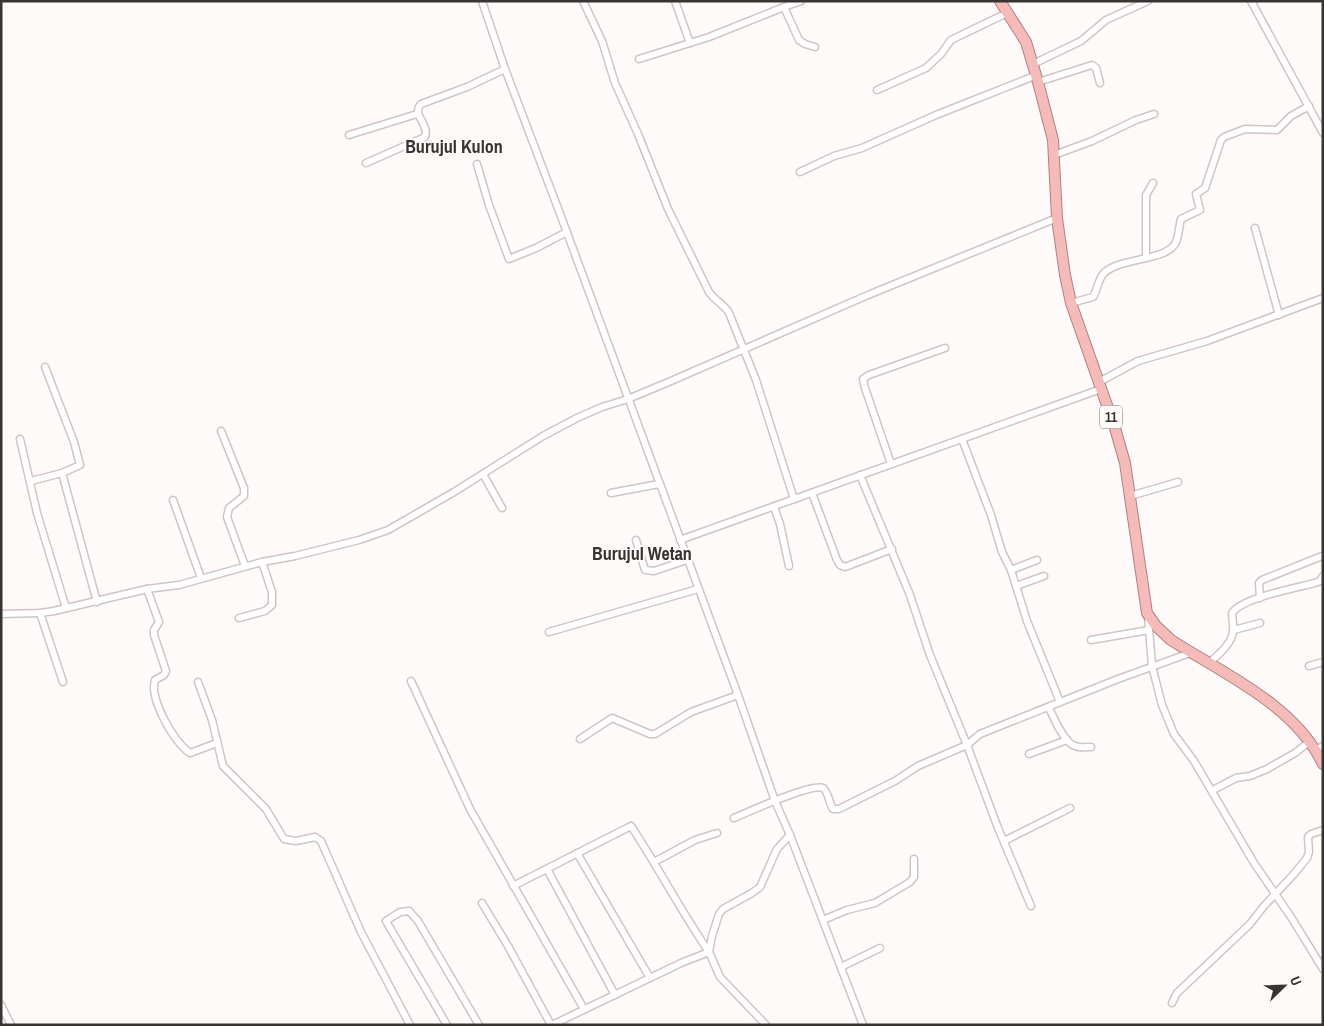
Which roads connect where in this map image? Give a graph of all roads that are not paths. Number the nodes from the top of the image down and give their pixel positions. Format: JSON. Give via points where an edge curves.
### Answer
{"nodes":[{"id":1,"x":482,"y":1,"type":"edge"},
{"id":2,"x":583,"y":1,"type":"edge"},
{"id":3,"x":675,"y":1,"type":"edge"},
{"id":4,"x":801,"y":1,"type":"edge"},
{"id":5,"x":1000,"y":1,"type":"edge"},
{"id":6,"x":1148,"y":1,"type":"edge"},
{"id":7,"x":1251,"y":1,"type":"edge"},
{"id":8,"x":784,"y":7,"type":"junction"},
{"id":9,"x":1007,"y":13,"type":"junction"},
{"id":10,"x":690,"y":43,"type":"junction"},
{"id":11,"x":815,"y":47,"type":"dead end"},
{"id":12,"x":638,"y":59,"type":"dead end"},
{"id":13,"x":1033,"y":64,"type":"junction"},
{"id":14,"x":505,"y":69,"type":"junction"},
{"id":15,"x":1038,"y":78,"type":"junction"},
{"id":16,"x":1100,"y":83,"type":"dead end"},
{"id":17,"x":877,"y":90,"type":"dead end"},
{"id":18,"x":1309,"y":106,"type":"junction"},
{"id":19,"x":417,"y":114,"type":"junction"},
{"id":20,"x":1154,"y":114,"type":"dead end"},
{"id":21,"x":1323,"y":133,"type":"edge"},
{"id":22,"x":349,"y":135,"type":"dead end"},
{"id":23,"x":1054,"y":155,"type":"junction"},
{"id":24,"x":366,"y":163,"type":"dead end"},
{"id":25,"x":477,"y":164,"type":"dead end"},
{"id":26,"x":800,"y":172,"type":"dead end"},
{"id":27,"x":1153,"y":182,"type":"dead end"},
{"id":28,"x":1057,"y":218,"type":"junction"},
{"id":29,"x":1255,"y":228,"type":"dead end"},
{"id":30,"x":567,"y":232,"type":"junction"},
{"id":31,"x":1146,"y":257,"type":"junction"},
{"id":32,"x":1323,"y":298,"type":"edge"},
{"id":33,"x":1071,"y":303,"type":"junction"},
{"id":34,"x":1279,"y":315,"type":"junction"},
{"id":35,"x":945,"y":348,"type":"dead end"},
{"id":36,"x":744,"y":349,"type":"junction"},
{"id":37,"x":45,"y":368,"type":"dead end"},
{"id":38,"x":1100,"y":386,"type":"junction"},
{"id":39,"x":628,"y":399,"type":"junction"},
{"id":40,"x":221,"y":431,"type":"dead end"},
{"id":41,"x":20,"y":439,"type":"dead end"},
{"id":42,"x":962,"y":440,"type":"junction"},
{"id":43,"x":891,"y":464,"type":"junction"},
{"id":44,"x":62,"y":473,"type":"junction"},
{"id":45,"x":483,"y":474,"type":"junction"},
{"id":46,"x":860,"y":475,"type":"junction"},
{"id":47,"x":31,"y":481,"type":"junction"},
{"id":48,"x":1178,"y":482,"type":"dead end"},
{"id":49,"x":659,"y":484,"type":"junction"},
{"id":50,"x":611,"y":493,"type":"dead end"},
{"id":51,"x":812,"y":493,"type":"junction"},
{"id":52,"x":1130,"y":496,"type":"junction"},
{"id":53,"x":794,"y":499,"type":"junction"},
{"id":54,"x":173,"y":500,"type":"dead end"},
{"id":55,"x":774,"y":506,"type":"junction"},
{"id":56,"x":502,"y":508,"type":"dead end"},
{"id":57,"x":636,"y":540,"type":"dead end"},
{"id":58,"x":680,"y":540,"type":"junction"},
{"id":59,"x":892,"y":549,"type":"junction"},
{"id":60,"x":1322,"y":557,"type":"edge"},
{"id":61,"x":687,"y":560,"type":"junction"},
{"id":62,"x":1038,"y":560,"type":"dead end"},
{"id":63,"x":262,"y":562,"type":"junction"},
{"id":64,"x":245,"y":566,"type":"junction"},
{"id":65,"x":789,"y":566,"type":"dead end"},
{"id":66,"x":1011,"y":570,"type":"junction"},
{"id":67,"x":1044,"y":576,"type":"dead end"},
{"id":68,"x":1323,"y":576,"type":"edge"},
{"id":69,"x":200,"y":578,"type":"junction"},
{"id":70,"x":1016,"y":586,"type":"junction"},
{"id":71,"x":147,"y":589,"type":"junction"},
{"id":72,"x":698,"y":589,"type":"junction"},
{"id":73,"x":1260,"y":598,"type":"junction"},
{"id":74,"x":97,"y":602,"type":"junction"},
{"id":75,"x":66,"y":608,"type":"junction"},
{"id":76,"x":40,"y":613,"type":"junction"},
{"id":77,"x":1147,"y":613,"type":"junction"},
{"id":78,"x":1,"y":614,"type":"edge"},
{"id":79,"x":239,"y":618,"type":"dead end"},
{"id":80,"x":1260,"y":623,"type":"dead end"},
{"id":81,"x":1149,"y":630,"type":"junction"},
{"id":82,"x":1234,"y":630,"type":"junction"},
{"id":83,"x":549,"y":632,"type":"dead end"},
{"id":84,"x":1091,"y":640,"type":"dead end"},
{"id":85,"x":1190,"y":653,"type":"junction"},
{"id":86,"x":1323,"y":662,"type":"edge"},
{"id":87,"x":1209,"y":663,"type":"junction"},
{"id":88,"x":1152,"y":666,"type":"junction"},
{"id":89,"x":1309,"y":666,"type":"dead end"},
{"id":90,"x":411,"y":681,"type":"dead end"},
{"id":91,"x":63,"y":682,"type":"dead end"},
{"id":92,"x":198,"y":682,"type":"dead end"},
{"id":93,"x":738,"y":695,"type":"junction"},
{"id":94,"x":1060,"y":702,"type":"junction"},
{"id":95,"x":1049,"y":708,"type":"junction"},
{"id":96,"x":580,"y":739,"type":"dead end"},
{"id":97,"x":1067,"y":740,"type":"junction"},
{"id":98,"x":217,"y":743,"type":"junction"},
{"id":99,"x":967,"y":745,"type":"junction"},
{"id":100,"x":1316,"y":746,"type":"edge"},
{"id":101,"x":1091,"y":747,"type":"dead end"},
{"id":102,"x":1029,"y":754,"type":"dead end"},
{"id":103,"x":1323,"y":764,"type":"edge"},
{"id":104,"x":1213,"y":790,"type":"junction"},
{"id":105,"x":775,"y":801,"type":"junction"},
{"id":106,"x":1070,"y":808,"type":"dead end"},
{"id":107,"x":734,"y":818,"type":"dead end"},
{"id":108,"x":1323,"y":830,"type":"edge"},
{"id":109,"x":717,"y":833,"type":"dead end"},
{"id":110,"x":790,"y":835,"type":"junction"},
{"id":111,"x":1004,"y":841,"type":"junction"},
{"id":112,"x":577,"y":853,"type":"junction"},
{"id":113,"x":914,"y":860,"type":"dead end"},
{"id":114,"x":654,"y":862,"type":"junction"},
{"id":115,"x":547,"y":869,"type":"junction"},
{"id":116,"x":513,"y":886,"type":"junction"},
{"id":117,"x":1275,"y":894,"type":"junction"},
{"id":118,"x":482,"y":903,"type":"dead end"},
{"id":119,"x":1031,"y":906,"type":"dead end"},
{"id":120,"x":823,"y":920,"type":"junction"},
{"id":121,"x":880,"y":948,"type":"dead end"},
{"id":122,"x":709,"y":952,"type":"junction"},
{"id":123,"x":841,"y":967,"type":"junction"},
{"id":124,"x":1323,"y":969,"type":"edge"},
{"id":125,"x":650,"y":978,"type":"junction"},
{"id":126,"x":616,"y":995,"type":"junction"},
{"id":127,"x":1172,"y":1003,"type":"dead end"},
{"id":128,"x":1,"y":1005,"type":"edge"},
{"id":129,"x":584,"y":1009,"type":"junction"},
{"id":130,"x":11,"y":1025,"type":"edge"},
{"id":131,"x":410,"y":1025,"type":"edge"},
{"id":132,"x":447,"y":1025,"type":"edge"},
{"id":133,"x":479,"y":1025,"type":"edge"},
{"id":134,"x":552,"y":1025,"type":"edge"},
{"id":135,"x":766,"y":1025,"type":"edge"},
{"id":136,"x":863,"y":1025,"type":"edge"}],
"edges":[{"from":1,"to":14,"type":"street"},
{"from":2,"to":36,"type":"street","via":[[668,209],[709,292],[727,310]]},
{"from":3,"to":10,"type":"street"},
{"from":4,"to":8,"type":"street"},
{"from":5,"to":9,"type":"highway","number":"11"},
{"from":6,"to":13,"type":"street","via":[[1106,20],[1081,41]]},
{"from":7,"to":18,"type":"street"},
{"from":8,"to":10,"type":"street"},
{"from":8,"to":11,"type":"street","via":[[799,40]]},
{"from":9,"to":13,"type":"highway","number":"11","via":[[1026,42]]},
{"from":9,"to":17,"type":"street","via":[[951,40],[926,68]]},
{"from":10,"to":12,"type":"street"},
{"from":13,"to":15,"type":"highway","number":"11"},
{"from":14,"to":19,"type":"street","via":[[421,104]]},
{"from":14,"to":30,"type":"street"},
{"from":15,"to":16,"type":"street","via":[[1092,65]]},
{"from":15,"to":23,"type":"highway","number":"11"},
{"from":15,"to":26,"type":"street","via":[[936,115]]},
{"from":18,"to":21,"type":"street"},
{"from":18,"to":31,"type":"street","via":[[1291,116],[1277,130],[1245,129],[1222,138],[1205,188],[1195,195],[1199,211],[1182,219],[1177,241],[1169,252]]},
{"from":19,"to":22,"type":"street"},
{"from":19,"to":24,"type":"street","via":[[426,130],[425,137]]},
{"from":20,"to":23,"type":"street"},
{"from":23,"to":28,"type":"highway","number":"11"},
{"from":25,"to":30,"type":"street","via":[[488,206],[509,259]]},
{"from":27,"to":31,"type":"street","via":[[1146,195]]},
{"from":28,"to":33,"type":"highway","number":"11"},
{"from":28,"to":36,"type":"street"},
{"from":29,"to":34,"type":"street"},
{"from":30,"to":39,"type":"street"},
{"from":31,"to":33,"type":"street","via":[[1111,268],[1103,274],[1093,297]]},
{"from":32,"to":34,"type":"street"},
{"from":33,"to":38,"type":"highway","number":"11"},
{"from":34,"to":38,"type":"street","via":[[1138,361]]},
{"from":35,"to":43,"type":"street","via":[[863,379]]},
{"from":36,"to":39,"type":"street"},
{"from":36,"to":53,"type":"street"},
{"from":37,"to":44,"type":"street","via":[[79,462],[79,466]]},
{"from":38,"to":42,"type":"street"},
{"from":38,"to":52,"type":"highway","number":"11","via":[[1121,447]]},
{"from":39,"to":45,"type":"street","via":[[577,418]]},
{"from":39,"to":49,"type":"street"},
{"from":40,"to":64,"type":"street","via":[[244,488],[244,496],[229,508],[227,517]]},
{"from":41,"to":47,"type":"street"},
{"from":42,"to":43,"type":"street"},
{"from":42,"to":66,"type":"street"},
{"from":43,"to":46,"type":"street"},
{"from":44,"to":47,"type":"street"},
{"from":44,"to":74,"type":"street"},
{"from":45,"to":56,"type":"street"},
{"from":45,"to":63,"type":"street","via":[[388,530],[348,543]]},
{"from":46,"to":51,"type":"street"},
{"from":46,"to":59,"type":"street"},
{"from":47,"to":75,"type":"street","via":[[37,513]]},
{"from":48,"to":52,"type":"street"},
{"from":49,"to":50,"type":"street"},
{"from":49,"to":58,"type":"street"},
{"from":51,"to":53,"type":"street"},
{"from":51,"to":59,"type":"street","via":[[842,566]]},
{"from":52,"to":77,"type":"highway","number":"11"},
{"from":53,"to":55,"type":"street"},
{"from":54,"to":69,"type":"street"},
{"from":55,"to":58,"type":"street"},
{"from":55,"to":65,"type":"street"},
{"from":57,"to":61,"type":"street","via":[[645,570]]},
{"from":58,"to":61,"type":"street"},
{"from":59,"to":99,"type":"street","via":[[930,656]]},
{"from":60,"to":73,"type":"street","via":[[1262,580],[1259,583]]},
{"from":61,"to":72,"type":"street"},
{"from":62,"to":66,"type":"street"},
{"from":63,"to":64,"type":"street"},
{"from":63,"to":79,"type":"street","via":[[272,592],[272,605],[265,611]]},
{"from":64,"to":69,"type":"street"},
{"from":66,"to":70,"type":"street"},
{"from":67,"to":70,"type":"street"},
{"from":68,"to":73,"type":"street","via":[[1315,583]]},
{"from":69,"to":71,"type":"street","via":[[179,585]]},
{"from":70,"to":94,"type":"street"},
{"from":71,"to":74,"type":"street"},
{"from":71,"to":98,"type":"street","via":[[159,622],[154,635],[166,671],[154,683],[160,710],[188,753]]},
{"from":72,"to":83,"type":"street"},
{"from":72,"to":93,"type":"street"},
{"from":73,"to":82,"type":"street","via":[[1235,609],[1232,613]]},
{"from":74,"to":75,"type":"street"},
{"from":75,"to":76,"type":"street"},
{"from":76,"to":78,"type":"street"},
{"from":76,"to":91,"type":"street"},
{"from":77,"to":81,"type":"street"},
{"from":77,"to":85,"type":"highway","number":"11","via":[[1163,634]]},
{"from":80,"to":82,"type":"street"},
{"from":81,"to":84,"type":"street"},
{"from":81,"to":88,"type":"street"},
{"from":82,"to":87,"type":"street","via":[[1227,644]]},
{"from":85,"to":87,"type":"highway","number":"11"},
{"from":85,"to":88,"type":"street"},
{"from":86,"to":89,"type":"street"},
{"from":87,"to":100,"type":"highway","number":"11","via":[[1280,711]]},
{"from":88,"to":94,"type":"street"},
{"from":88,"to":104,"type":"street","via":[[1174,734]]},
{"from":90,"to":116,"type":"street","via":[[470,808]]},
{"from":92,"to":98,"type":"street"},
{"from":93,"to":96,"type":"street","via":[[691,712],[655,734],[612,718]]},
{"from":93,"to":105,"type":"street"},
{"from":94,"to":95,"type":"street"},
{"from":95,"to":97,"type":"street"},
{"from":95,"to":99,"type":"street","via":[[980,734]]},
{"from":97,"to":101,"type":"street","via":[[1077,747]]},
{"from":97,"to":102,"type":"street"},
{"from":98,"to":131,"type":"street","via":[[225,768],[266,809],[283,838],[296,842],[315,838],[321,842],[361,932]]},
{"from":99,"to":105,"type":"street","via":[[918,766],[895,782],[838,809],[834,810],[822,788],[797,792]]},
{"from":99,"to":111,"type":"street"},
{"from":100,"to":103,"type":"highway","number":"11"},
{"from":100,"to":104,"type":"street"},
{"from":104,"to":117,"type":"street","via":[[1240,841]]},
{"from":105,"to":107,"type":"street"},
{"from":105,"to":110,"type":"street"},
{"from":106,"to":111,"type":"street"},
{"from":108,"to":117,"type":"street","via":[[1308,837],[1307,858]]},
{"from":109,"to":114,"type":"street","via":[[695,840]]},
{"from":110,"to":120,"type":"street"},
{"from":110,"to":122,"type":"street","via":[[778,849],[760,887],[719,914]]},
{"from":111,"to":119,"type":"street"},
{"from":112,"to":114,"type":"street","via":[[631,826]]},
{"from":112,"to":115,"type":"street"},
{"from":112,"to":125,"type":"street"},
{"from":113,"to":120,"type":"street","via":[[914,877],[910,882],[874,903]]},
{"from":114,"to":122,"type":"street"},
{"from":115,"to":116,"type":"street"},
{"from":115,"to":126,"type":"street"},
{"from":116,"to":129,"type":"street"},
{"from":117,"to":124,"type":"street"},
{"from":117,"to":127,"type":"street","via":[[1244,929],[1177,993]]},
{"from":118,"to":134,"type":"street"},
{"from":120,"to":123,"type":"street"},
{"from":121,"to":123,"type":"street"},
{"from":122,"to":125,"type":"street"},
{"from":122,"to":135,"type":"street","via":[[720,978]]},
{"from":123,"to":136,"type":"street"},
{"from":125,"to":126,"type":"street"},
{"from":126,"to":129,"type":"street"},
{"from":128,"to":130,"type":"street"},
{"from":129,"to":134,"type":"street"},
{"from":132,"to":133,"type":"street","via":[[386,921],[400,912],[409,911],[418,921]]}]}
